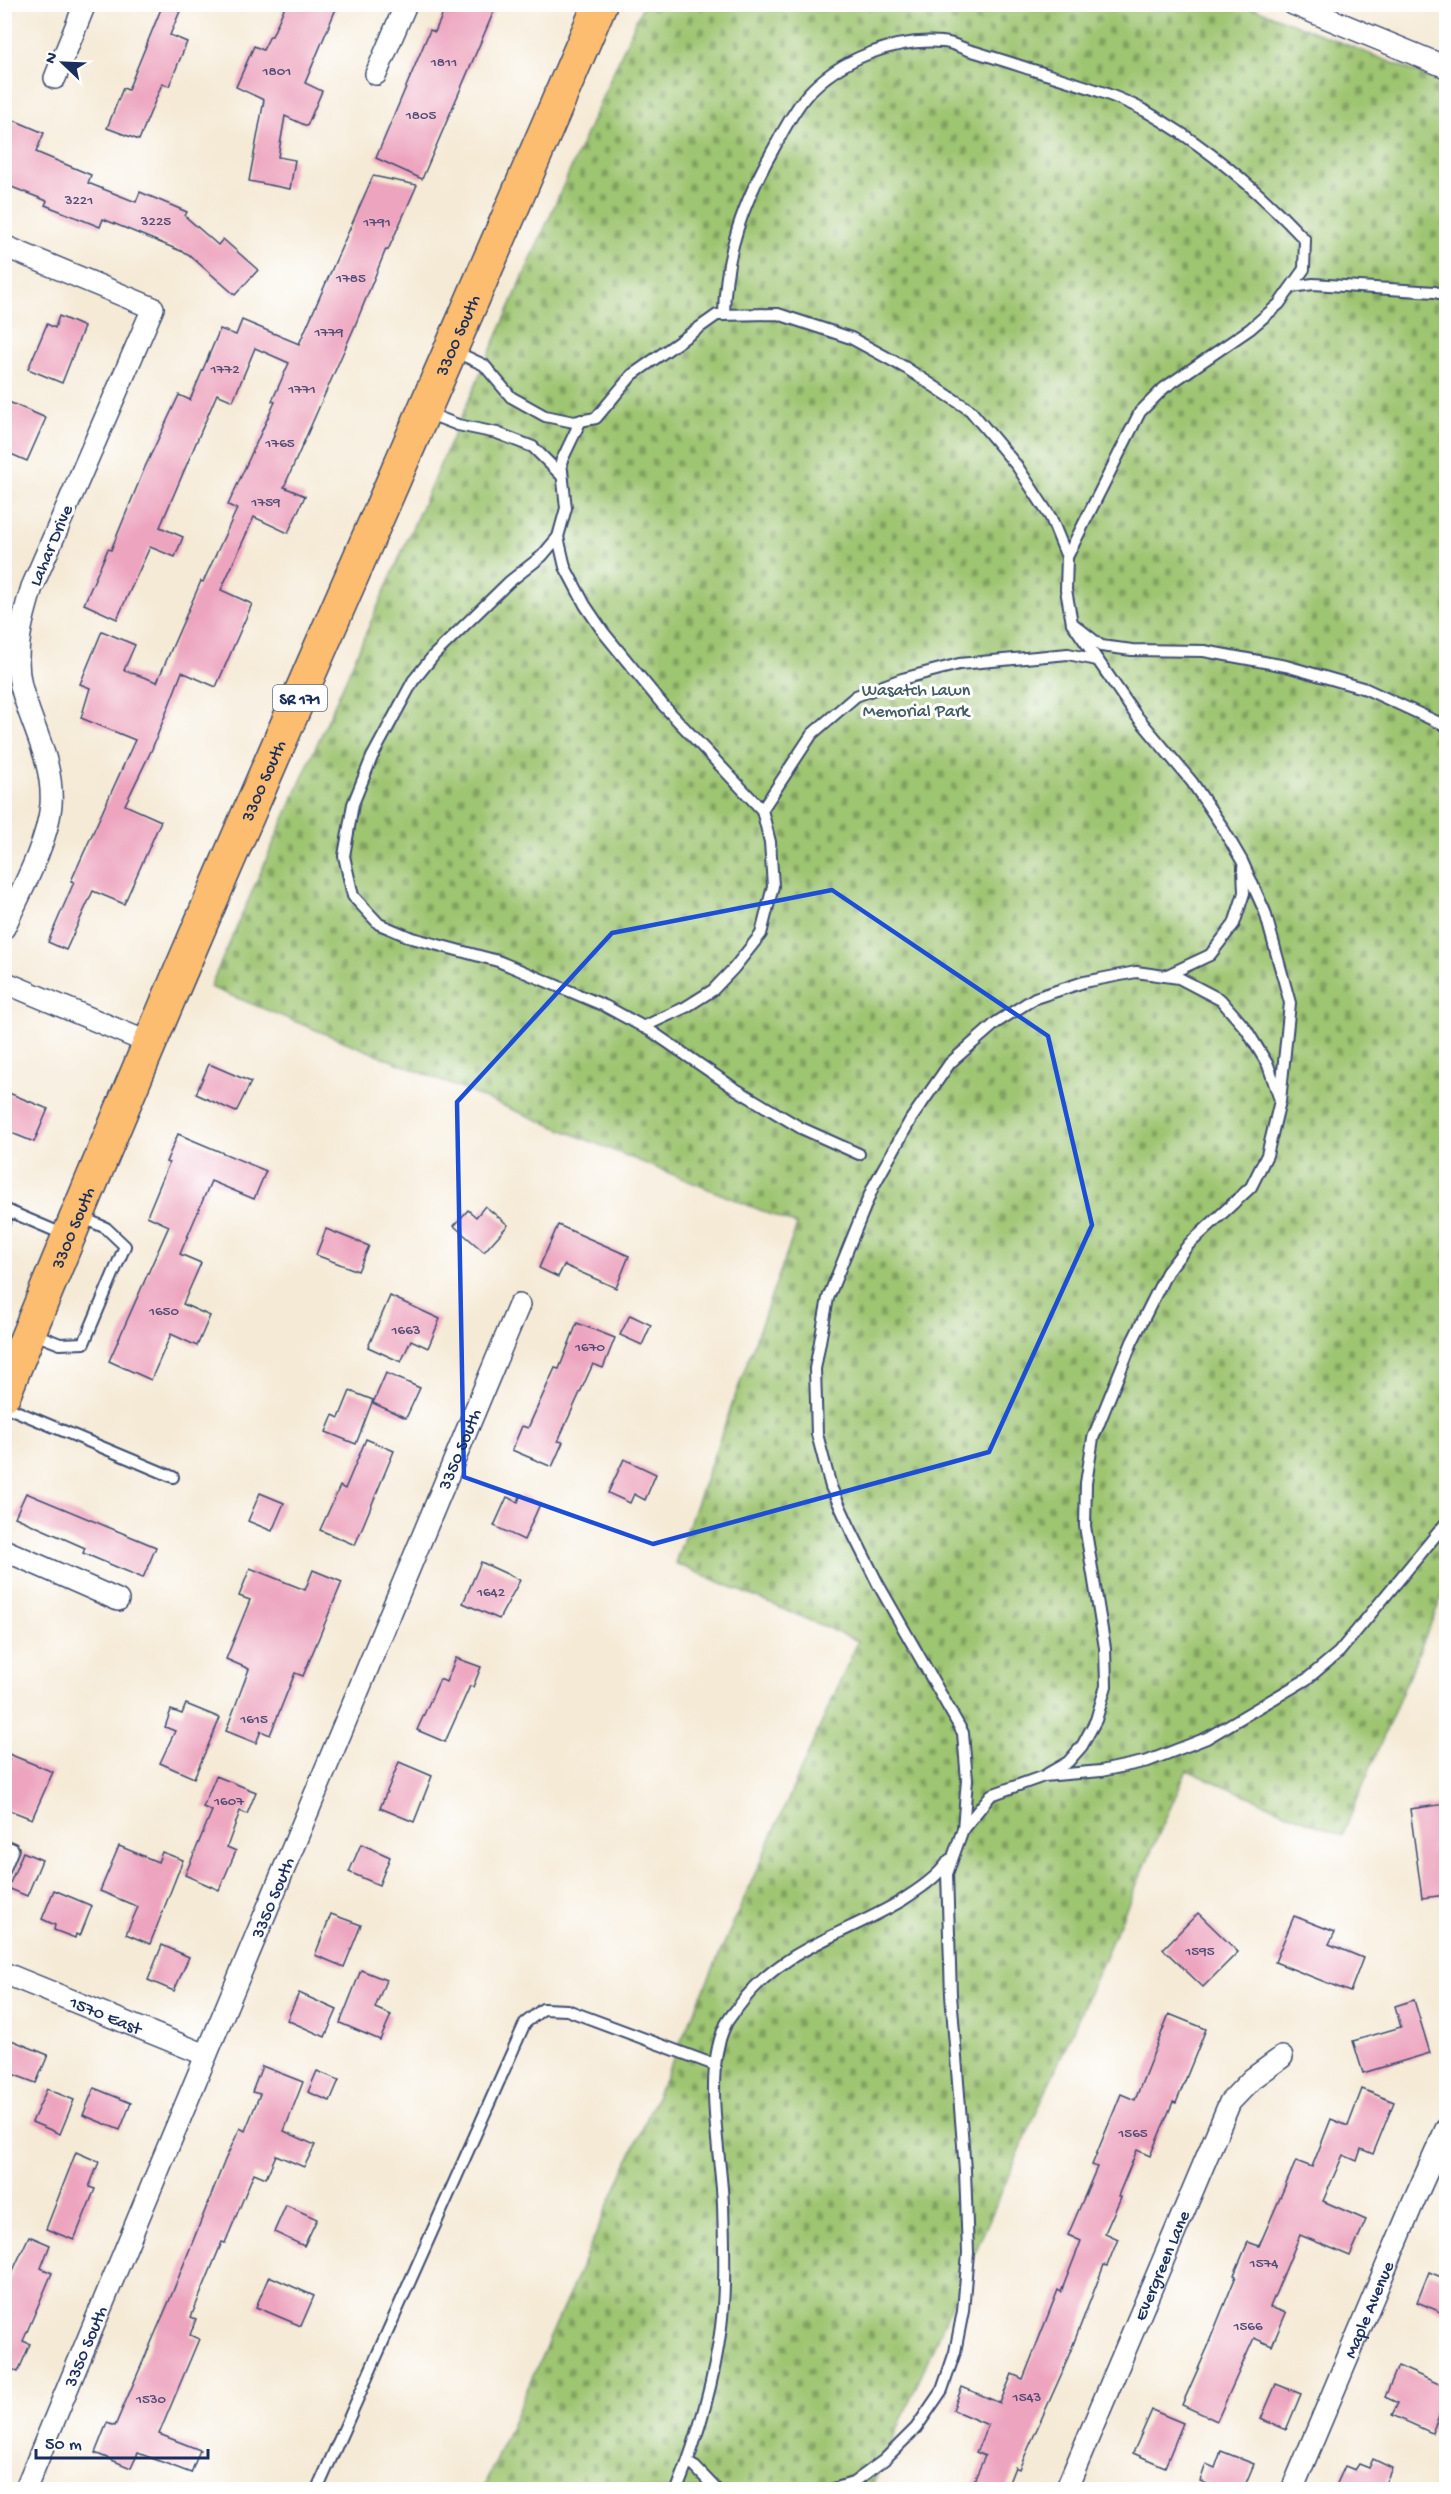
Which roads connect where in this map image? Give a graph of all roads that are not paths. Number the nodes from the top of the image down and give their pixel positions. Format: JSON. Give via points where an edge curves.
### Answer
{"nodes":[{"id":1,"x":85,"y":4,"type":"edge"},
{"id":2,"x":406,"y":4,"type":"edge"},
{"id":3,"x":600,"y":4,"type":"edge"},
{"id":4,"x":1293,"y":4,"type":"edge"},
{"id":5,"x":1322,"y":10,"type":"edge"},
{"id":6,"x":1446,"y":67,"type":"edge"},
{"id":7,"x":376,"y":74,"type":"dead end"},
{"id":8,"x":55,"y":78,"type":"dead end"},
{"id":9,"x":4,"y":246,"type":"edge"},
{"id":10,"x":1292,"y":287,"type":"junction"},
{"id":11,"x":1446,"y":295,"type":"edge"},
{"id":12,"x":724,"y":315,"type":"junction"},
{"id":13,"x":452,"y":350,"type":"junction"},
{"id":14,"x":425,"y":412,"type":"junction"},
{"id":15,"x":581,"y":420,"type":"junction"},
{"id":16,"x":562,"y":476,"type":"junction"},
{"id":17,"x":558,"y":537,"type":"junction"},
{"id":18,"x":1067,"y":557,"type":"junction"},
{"id":19,"x":1072,"y":623,"type":"junction"},
{"id":20,"x":1097,"y":660,"type":"junction"},
{"id":21,"x":1446,"y":726,"type":"edge"},
{"id":22,"x":762,"y":810,"type":"junction"},
{"id":23,"x":1242,"y":861,"type":"junction"},
{"id":24,"x":4,"y":928,"type":"edge"},
{"id":25,"x":1165,"y":976,"type":"junction"},
{"id":26,"x":4,"y":982,"type":"edge"},
{"id":27,"x":643,"y":1027,"type":"junction"},
{"id":28,"x":149,"y":1042,"type":"junction"},
{"id":29,"x":1280,"y":1101,"type":"junction"},
{"id":30,"x":859,"y":1154,"type":"dead end"},
{"id":31,"x":7,"y":1210,"type":"edge"},
{"id":32,"x":4,"y":1223,"type":"edge"},
{"id":33,"x":74,"y":1226,"type":"junction"},
{"id":34,"x":519,"y":1305,"type":"dead end"},
{"id":35,"x":30,"y":1332,"type":"junction"},
{"id":36,"x":4,"y":1394,"type":"edge"},
{"id":37,"x":4,"y":1406,"type":"edge"},
{"id":38,"x":173,"y":1477,"type":"dead end"},
{"id":39,"x":1446,"y":1523,"type":"edge"},
{"id":40,"x":4,"y":1550,"type":"edge"},
{"id":41,"x":118,"y":1600,"type":"dead end"},
{"id":42,"x":1044,"y":1776,"type":"junction"},
{"id":43,"x":963,"y":1829,"type":"junction"},
{"id":44,"x":4,"y":1845,"type":"edge"},
{"id":45,"x":956,"y":1849,"type":"junction"},
{"id":46,"x":4,"y":1871,"type":"edge"},
{"id":47,"x":4,"y":1973,"type":"edge"},
{"id":48,"x":206,"y":2055,"type":"junction"},
{"id":49,"x":1282,"y":2057,"type":"dead end"},
{"id":50,"x":715,"y":2065,"type":"junction"},
{"id":51,"x":1446,"y":2129,"type":"edge"},
{"id":52,"x":688,"y":2463,"type":"junction"},
{"id":53,"x":25,"y":2490,"type":"edge"},
{"id":54,"x":316,"y":2490,"type":"edge"},
{"id":55,"x":677,"y":2490,"type":"edge"},
{"id":56,"x":717,"y":2490,"type":"edge"},
{"id":57,"x":830,"y":2490,"type":"edge"},
{"id":58,"x":1066,"y":2490,"type":"edge"},
{"id":59,"x":1292,"y":2490,"type":"edge"}],
"edges":[{"from":1,"to":8,"type":"street"},
{"from":2,"to":7,"type":"street"},
{"from":3,"to":13,"type":"main road","name":"3300 South","number":"SR 171"},
{"from":4,"to":5,"type":"street"},
{"from":5,"to":6,"type":"street"},
{"from":9,"to":24,"type":"street","name":"Lahar Drive","via":[[153,308],[32,587],[22,621],[18,651],[21,685],[50,771],[51,805],[40,847]]},
{"from":10,"to":11,"type":"lane","via":[[1313,284]]},
{"from":10,"to":12,"type":"lane","via":[[1304,269],[1305,240],[1219,159],[1146,111],[1082,86],[943,42],[899,44],[833,72],[807,95],[784,129],[753,185],[732,243],[724,282]]},
{"from":10,"to":18,"type":"lane","via":[[1250,329],[1164,388],[1140,412]]},
{"from":12,"to":15,"type":"lane","via":[[717,315],[632,375],[596,418]]},
{"from":12,"to":18,"type":"lane","via":[[778,314],[851,338],[970,410],[1023,475],[1051,518]]},
{"from":13,"to":14,"type":"main road","name":"3300 South","number":"SR 171"},
{"from":13,"to":15,"type":"lane","via":[[484,365],[511,397],[545,416]]},
{"from":14,"to":16,"type":"lane","via":[[533,447]]},
{"from":14,"to":28,"type":"main road","name":"3300 South","number":"SR 171"},
{"from":15,"to":16,"type":"lane","via":[[561,462]]},
{"from":16,"to":17,"type":"lane","via":[[566,508]]},
{"from":17,"to":22,"type":"lane","via":[[565,567],[604,633],[662,704]]},
{"from":17,"to":27,"type":"lane","via":[[542,556],[476,612],[414,681],[372,757],[353,804],[344,856],[353,896],[379,924],[412,938],[498,961],[605,1006]]},
{"from":18,"to":19,"type":"lane","via":[[1066,590]]},
{"from":19,"to":20,"type":"lane"},
{"from":19,"to":21,"type":"lane","via":[[1101,646],[1204,651],[1286,666],[1366,689]]},
{"from":20,"to":22,"type":"lane","via":[[1068,654],[959,664],[856,696],[812,734]]},
{"from":20,"to":23,"type":"lane","via":[[1135,714],[1192,782]]},
{"from":22,"to":27,"type":"lane","via":[[770,842],[773,886],[761,934],[713,990]]},
{"from":23,"to":25,"type":"lane","via":[[1244,893],[1234,924],[1210,955]]},
{"from":23,"to":29,"type":"lane","via":[[1265,912],[1290,1003]]},
{"from":25,"to":29,"type":"lane","via":[[1179,978],[1221,1000],[1246,1029],[1268,1065]]},
{"from":25,"to":43,"type":"lane","via":[[1136,972],[1084,982],[1035,998],[997,1022],[950,1063],[910,1119],[873,1187],[828,1298],[814,1369],[818,1434],[831,1487],[878,1584],[963,1733],[967,1780]]},
{"from":26,"to":28,"type":"street"},
{"from":27,"to":30,"type":"lane","via":[[801,1128]]},
{"from":28,"to":33,"type":"main road","name":"3300 South","number":"SR 171"},
{"from":29,"to":42,"type":"lane","via":[[1267,1155],[1251,1187],[1189,1244],[1167,1272],[1132,1342],[1093,1438],[1085,1527],[1105,1648],[1106,1686],[1096,1720],[1082,1746],[1068,1762]]},
{"from":31,"to":32,"type":"lane"},
{"from":31,"to":33,"type":"lane"},
{"from":33,"to":35,"type":"main road","name":"3300 South","number":"SR 171"},
{"from":33,"to":35,"type":"lane","via":[[106,1228],[125,1246],[84,1343],[60,1344]]},
{"from":34,"to":48,"type":"street","name":"3350 South"},
{"from":35,"to":36,"type":"main road","name":"3300 South","number":"SR 171"},
{"from":37,"to":38,"type":"lane"},
{"from":39,"to":42,"type":"lane","via":[[1339,1652],[1307,1679],[1207,1738],[1148,1761],[1101,1771]]},
{"from":40,"to":41,"type":"street"},
{"from":42,"to":43,"type":"lane","via":[[991,1795]]},
{"from":43,"to":45,"type":"lane"},
{"from":44,"to":46,"type":"lane","via":[[13,1849]]},
{"from":45,"to":50,"type":"lane","via":[[946,1865],[918,1890],[872,1918],[783,1961],[750,1990],[725,2024]]},
{"from":45,"to":57,"type":"lane","via":[[947,1874],[968,2253],[955,2352],[942,2390],[915,2428],[884,2460],[853,2483]]},
{"from":47,"to":48,"type":"street","name":"1570 East"},
{"from":48,"to":53,"type":"street","name":"3350 South"},
{"from":49,"to":58,"type":"street","name":"Evergreen Lane","via":[[1230,2102]]},
{"from":50,"to":52,"type":"lane","via":[[723,2203],[721,2327]]},
{"from":50,"to":54,"type":"lane","via":[[567,2010],[543,2009],[525,2023]]},
{"from":51,"to":59,"type":"street","name":"Maple Avenue"},
{"from":52,"to":55,"type":"lane"},
{"from":52,"to":56,"type":"lane"}]}
